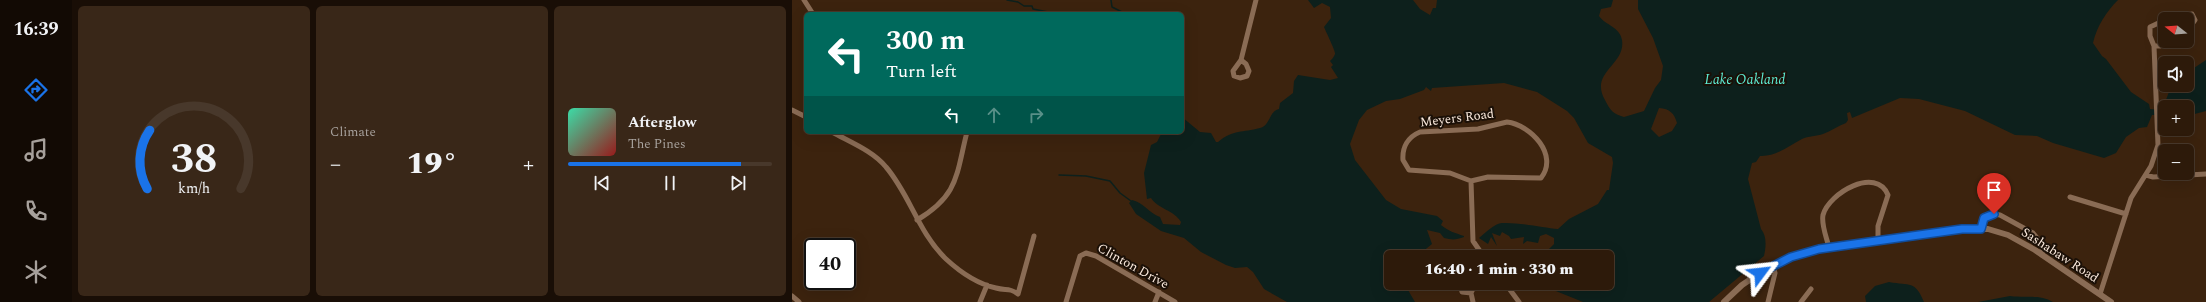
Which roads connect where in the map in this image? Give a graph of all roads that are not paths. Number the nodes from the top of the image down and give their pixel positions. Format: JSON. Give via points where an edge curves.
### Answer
{"nodes":[{"id":1,"x":804,"y":0,"type":"edge"},
{"id":2,"x":1256,"y":0,"type":"edge"},
{"id":3,"x":812,"y":12,"type":"edge"},
{"id":4,"x":2158,"y":23,"type":"edge"},
{"id":5,"x":2154,"y":46,"type":"junction"},
{"id":6,"x":2158,"y":46,"type":"edge"},
{"id":7,"x":1241,"y":60,"type":"dead end"},
{"id":8,"x":792,"y":110,"type":"edge"},
{"id":9,"x":804,"y":115,"type":"edge"},
{"id":10,"x":836,"y":134,"type":"edge"},
{"id":11,"x":966,"y":134,"type":"edge"},
{"id":12,"x":2206,"y":174,"type":"edge"},
{"id":13,"x":2146,"y":175,"type":"junction"},
{"id":14,"x":1471,"y":181,"type":"junction"},
{"id":15,"x":2070,"y":197,"type":"dead end"},
{"id":16,"x":2126,"y":214,"type":"junction"},
{"id":17,"x":917,"y":220,"type":"junction"},
{"id":18,"x":1981,"y":229,"type":"junction"},
{"id":19,"x":1034,"y":236,"type":"dead end"},
{"id":20,"x":1878,"y":241,"type":"junction"},
{"id":21,"x":1828,"y":248,"type":"junction"},
{"id":22,"x":1479,"y":250,"type":"edge"},
{"id":23,"x":2042,"y":254,"type":"junction"},
{"id":24,"x":1773,"y":265,"type":"junction"},
{"id":25,"x":987,"y":285,"type":"junction"},
{"id":26,"x":1811,"y":289,"type":"dead end"},
{"id":27,"x":1462,"y":290,"type":"edge"},
{"id":28,"x":1472,"y":290,"type":"edge"},
{"id":29,"x":1510,"y":290,"type":"edge"},
{"id":30,"x":1159,"y":292,"type":"junction"},
{"id":31,"x":1471,"y":294,"type":"junction"},
{"id":32,"x":2100,"y":294,"type":"junction"},
{"id":33,"x":792,"y":296,"type":"edge"},
{"id":34,"x":800,"y":302,"type":"edge"},
{"id":35,"x":980,"y":302,"type":"edge"},
{"id":36,"x":1066,"y":302,"type":"edge"},
{"id":37,"x":1155,"y":302,"type":"edge"},
{"id":38,"x":1176,"y":302,"type":"edge"},
{"id":39,"x":1473,"y":302,"type":"edge"},
{"id":40,"x":1519,"y":302,"type":"edge"},
{"id":41,"x":1724,"y":302,"type":"edge"},
{"id":42,"x":1768,"y":302,"type":"edge"},
{"id":43,"x":1801,"y":302,"type":"edge"},
{"id":44,"x":2111,"y":302,"type":"edge"}],
"edges":[{"from":1,"to":3,"type":"street"},
{"from":2,"to":7,"type":"street"},
{"from":4,"to":5,"type":"street","via":[[2150,27]]},
{"from":5,"to":6,"type":"street"},
{"from":5,"to":13,"type":"street","via":[[2158,145]]},
{"from":8,"to":9,"type":"street"},
{"from":10,"to":17,"type":"street","via":[[874,156],[887,168]]},
{"from":11,"to":17,"type":"street","via":[[959,172],[950,192],[941,203]]},
{"from":12,"to":13,"type":"street","via":[[2153,177]]},
{"from":13,"to":16,"type":"street","via":[[2131,198]]},
{"from":14,"to":14,"type":"street","name":"Meyers Road","via":[[1488,177],[1541,178],[1547,169],[1544,150],[1532,133],[1522,125],[1507,122],[1478,129],[1420,132],[1414,134],[1404,146],[1402,160],[1409,170],[1450,173]]},
{"from":14,"to":22,"type":"street","via":[[1472,241]]},
{"from":15,"to":16,"type":"street"},
{"from":16,"to":32,"type":"street"},
{"from":17,"to":25,"type":"street","via":[[946,258],[958,269]]},
{"from":18,"to":20,"type":"street","name":"Sashabaw Road","via":[[1962,229]]},
{"from":18,"to":23,"type":"street","name":"Sashabaw Road","via":[[2008,235]]},
{"from":18,"to":23,"type":"street","via":[[1984,218],[1994,214],[2000,215],[2033,233],[2042,244]]},
{"from":19,"to":25,"type":"street","via":[[1018,294],[1011,289]]},
{"from":20,"to":21,"type":"street","name":"Sashabaw Road"},
{"from":20,"to":21,"type":"street","via":[[1878,226],[1888,195],[1876,184],[1865,182],[1844,192],[1827,206],[1823,221]]},
{"from":21,"to":24,"type":"street","name":"Sashabaw Road","via":[[1791,257]]},
{"from":23,"to":32,"type":"street","name":"Sashabaw Road"},
{"from":24,"to":41,"type":"street","name":"Sashabaw Road","via":[[1742,285]]},
{"from":24,"to":42,"type":"street","via":[[1775,273]]},
{"from":25,"to":35,"type":"street"},
{"from":26,"to":43,"type":"street"},
{"from":27,"to":31,"type":"street"},
{"from":28,"to":31,"type":"street"},
{"from":29,"to":40,"type":"street"},
{"from":30,"to":36,"type":"street","name":"Clinton Drive","via":[[1096,256],[1086,253],[1080,256]]},
{"from":30,"to":37,"type":"street"},
{"from":30,"to":38,"type":"street","name":"Clinton Drive"},
{"from":31,"to":39,"type":"street"},
{"from":32,"to":44,"type":"street","name":"Sashabaw Road"},
{"from":33,"to":34,"type":"street"}]}
